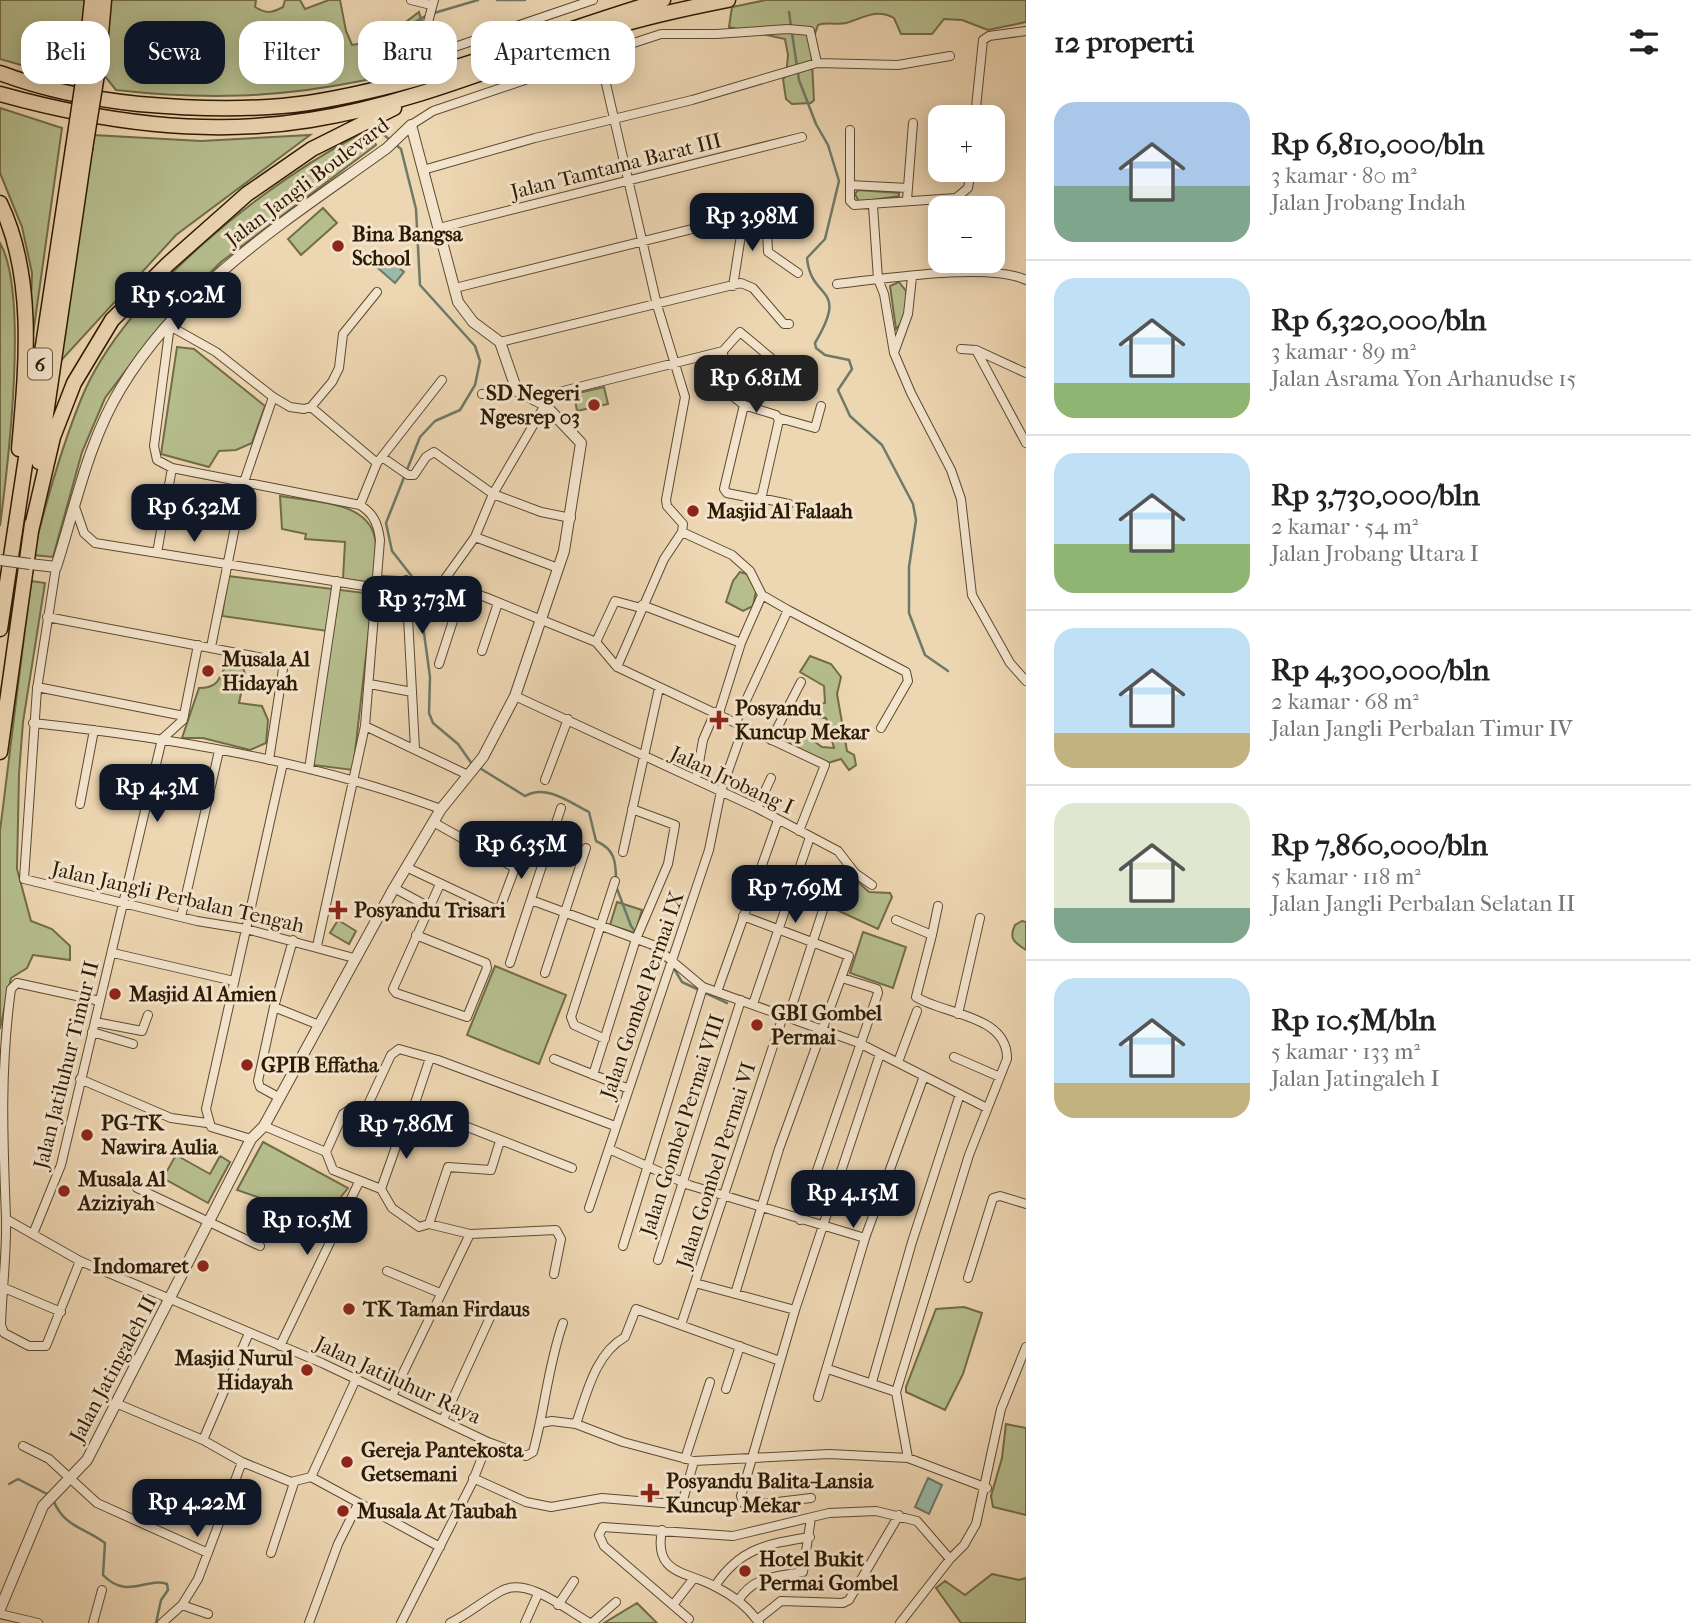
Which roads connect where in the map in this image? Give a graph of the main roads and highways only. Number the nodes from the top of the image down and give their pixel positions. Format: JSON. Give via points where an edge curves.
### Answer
{"nodes":[{"id":1,"x":92,"y":0,"type":"edge"},
{"id":2,"x":104,"y":0,"type":"edge"},
{"id":3,"x":663,"y":0,"type":"edge"},
{"id":4,"x":728,"y":0,"type":"edge"},
{"id":5,"x":92,"y":21,"type":"edge"},
{"id":6,"x":100,"y":21,"type":"edge"},
{"id":7,"x":0,"y":73,"type":"edge"},
{"id":8,"x":89,"y":84,"type":"edge"},
{"id":9,"x":427,"y":93,"type":"junction"},
{"id":10,"x":0,"y":94,"type":"edge"},
{"id":11,"x":79,"y":149,"type":"junction"},
{"id":12,"x":0,"y":203,"type":"edge"},
{"id":13,"x":31,"y":531,"type":"junction"},
{"id":14,"x":7,"y":580,"type":"junction"},
{"id":15,"x":0,"y":629,"type":"edge"},
{"id":16,"x":0,"y":752,"type":"edge"}],
"edges":[{"from":1,"to":5,"type":"highway","number":"6"},
{"from":2,"to":6,"type":"highway","number":"6"},
{"from":3,"to":7,"type":"highway","via":[[425,77],[307,103],[226,109],[161,106],[99,99]]},
{"from":4,"to":9,"type":"highway","number":"6","via":[[607,29]]},
{"from":8,"to":11,"type":"highway","number":"6","bridge":true},
{"from":9,"to":10,"type":"highway","number":"6","via":[[309,121],[203,128],[96,117]]},
{"from":9,"to":13,"type":"highway","number":"6","via":[[312,149],[247,194],[112,320],[74,383],[57,426]]},
{"from":11,"to":13,"type":"highway","number":"6"},
{"from":11,"to":14,"type":"highway","number":"6"},
{"from":12,"to":14,"type":"highway","number":"6","via":[[19,261],[26,303],[22,413]]},
{"from":13,"to":16,"type":"highway","number":"6"},
{"from":14,"to":15,"type":"highway","number":"6"}]}
